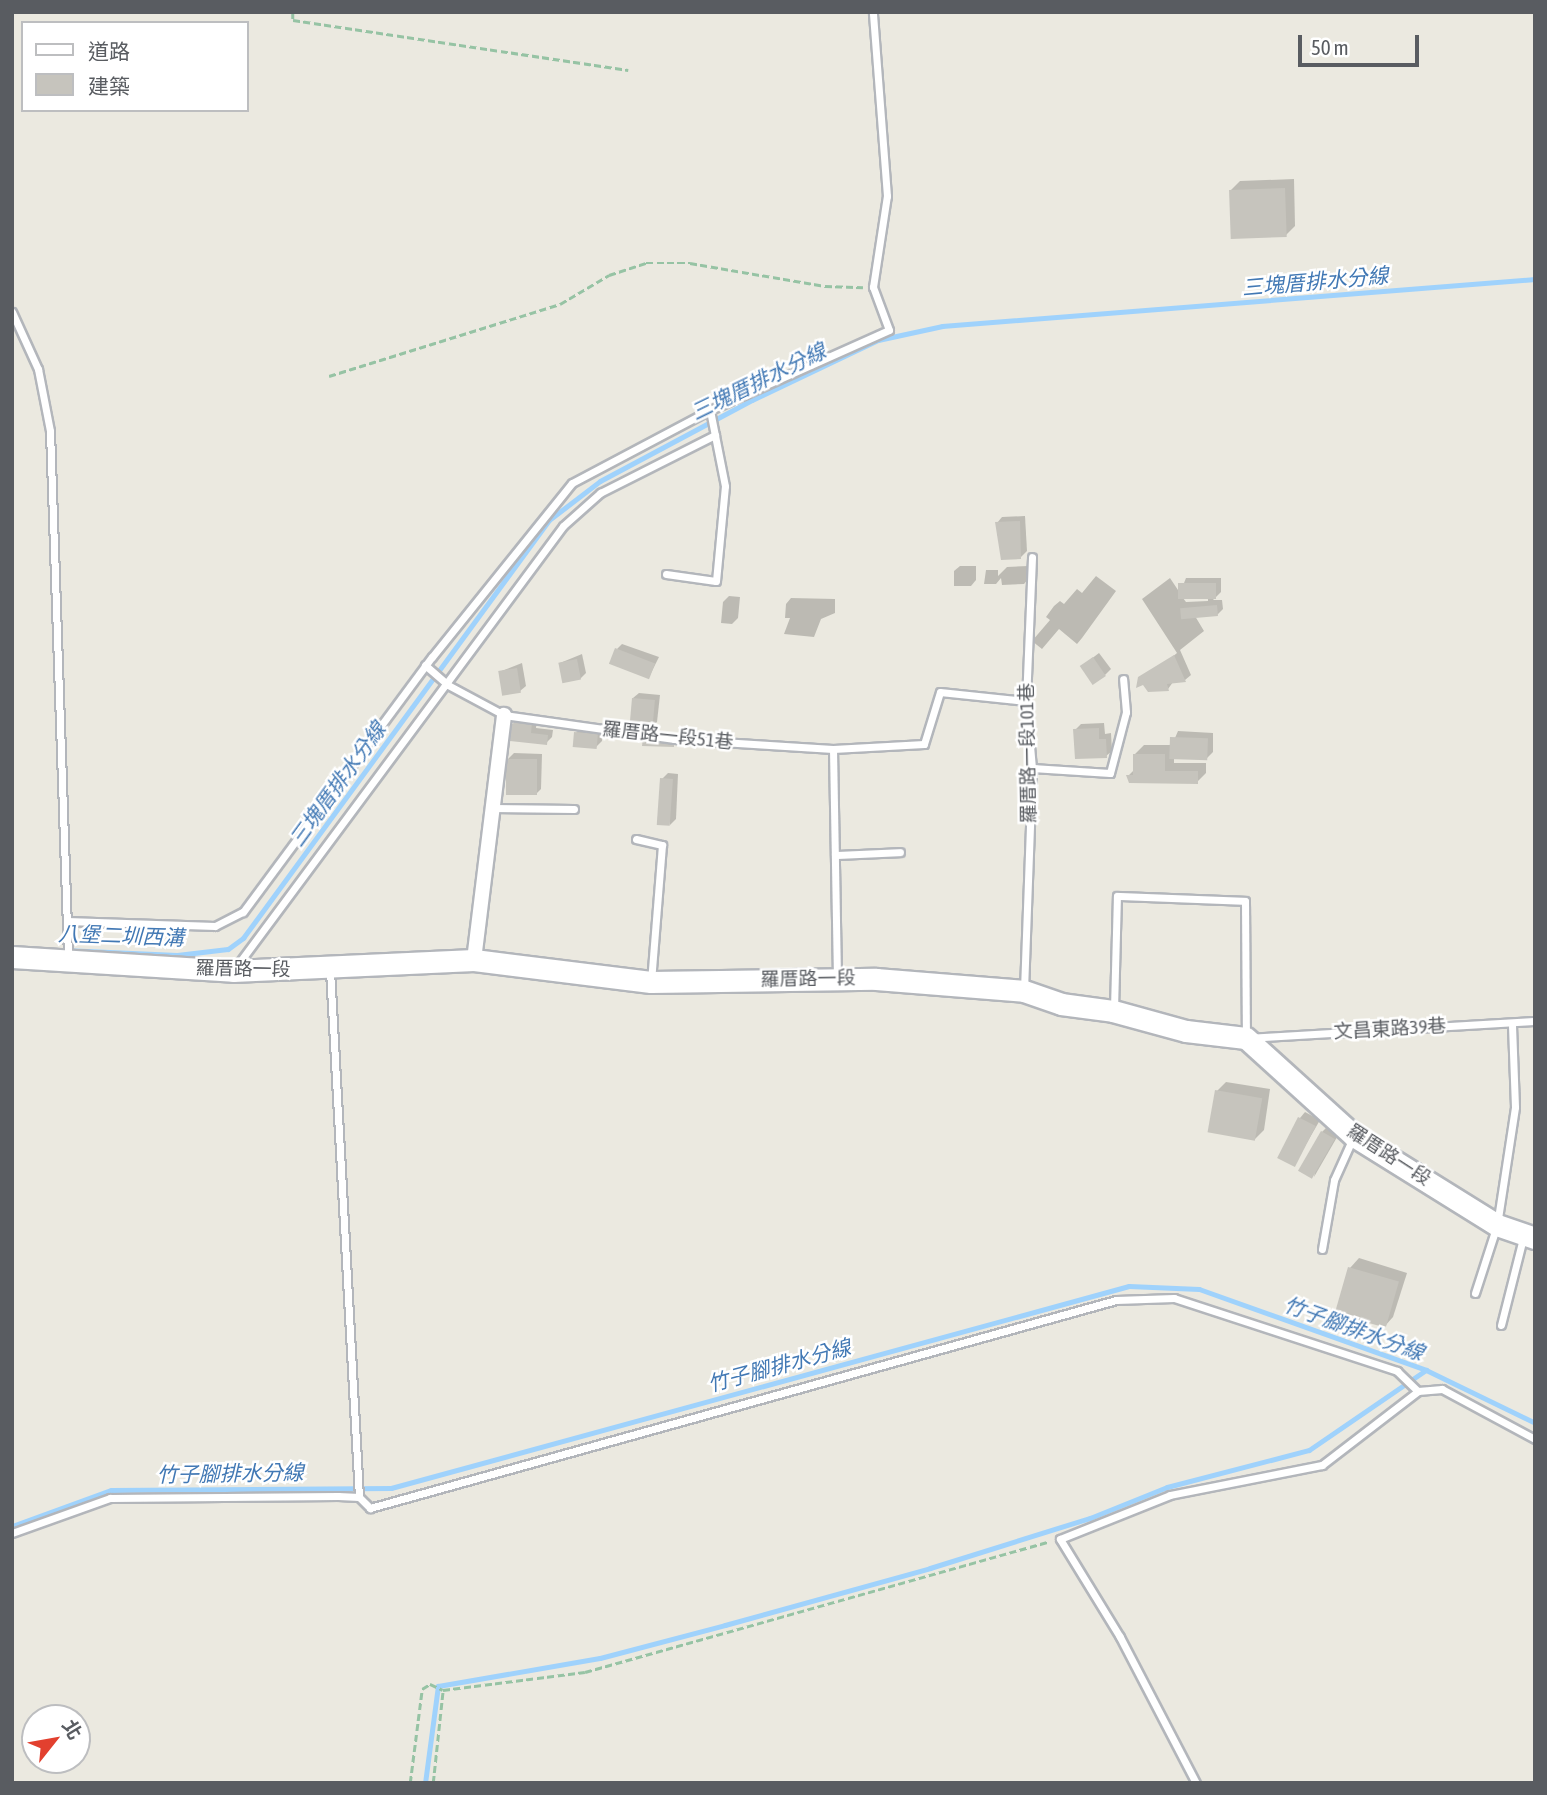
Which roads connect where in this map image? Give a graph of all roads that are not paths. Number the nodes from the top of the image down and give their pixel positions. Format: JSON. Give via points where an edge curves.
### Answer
{"nodes":[{"id":1,"x":873,"y":12,"type":"edge"},
{"id":2,"x":12,"y":312,"type":"edge"},
{"id":3,"x":710,"y":410,"type":"junction"},
{"id":4,"x":715,"y":435,"type":"junction"},
{"id":5,"x":1032,"y":557,"type":"dead end"},
{"id":6,"x":666,"y":574,"type":"dead end"},
{"id":7,"x":427,"y":667,"type":"junction"},
{"id":8,"x":1123,"y":679,"type":"dead end"},
{"id":9,"x":444,"y":682,"type":"junction"},
{"id":10,"x":1026,"y":701,"type":"junction"},
{"id":11,"x":504,"y":715,"type":"junction"},
{"id":12,"x":833,"y":749,"type":"junction"},
{"id":13,"x":1032,"y":768,"type":"junction"},
{"id":14,"x":493,"y":808,"type":"junction"},
{"id":15,"x":574,"y":809,"type":"dead end"},
{"id":16,"x":636,"y":839,"type":"dead end"},
{"id":17,"x":900,"y":852,"type":"dead end"},
{"id":18,"x":835,"y":855,"type":"junction"},
{"id":19,"x":67,"y":921,"type":"junction"},
{"id":20,"x":12,"y":957,"type":"edge"},
{"id":21,"x":474,"y":960,"type":"junction"},
{"id":22,"x":69,"y":961,"type":"junction"},
{"id":23,"x":330,"y":970,"type":"junction"},
{"id":24,"x":233,"y":971,"type":"junction"},
{"id":25,"x":837,"y":979,"type":"junction"},
{"id":26,"x":651,"y":982,"type":"junction"},
{"id":27,"x":1024,"y":991,"type":"junction"},
{"id":28,"x":1114,"y":1011,"type":"junction"},
{"id":29,"x":1535,"y":1021,"type":"edge"},
{"id":30,"x":1512,"y":1026,"type":"junction"},
{"id":31,"x":1246,"y":1038,"type":"junction"},
{"id":32,"x":1354,"y":1136,"type":"junction"},
{"id":33,"x":1497,"y":1225,"type":"junction"},
{"id":34,"x":1529,"y":1236,"type":"edge"},
{"id":35,"x":1322,"y":1250,"type":"dead end"},
{"id":36,"x":1475,"y":1293,"type":"dead end"},
{"id":37,"x":1501,"y":1325,"type":"dead end"},
{"id":38,"x":1418,"y":1391,"type":"junction"},
{"id":39,"x":1535,"y":1439,"type":"edge"},
{"id":40,"x":359,"y":1497,"type":"junction"},
{"id":41,"x":12,"y":1533,"type":"edge"},
{"id":42,"x":1196,"y":1783,"type":"edge"}],
"edges":[{"from":1,"to":3,"type":"lane","via":[[887,195],[873,288],[890,330]]},
{"from":2,"to":19,"type":"lane","via":[[38,369],[50,431]]},
{"from":3,"to":4,"type":"lane"},
{"from":3,"to":7,"type":"lane","via":[[572,483]]},
{"from":4,"to":6,"type":"lane","via":[[725,486],[716,581]]},
{"from":4,"to":9,"type":"lane","via":[[600,493],[563,526]]},
{"from":5,"to":10,"type":"lane","name":"羅厝路一段101巷"},
{"from":7,"to":9,"type":"lane","name":"羅厝路一段51巷"},
{"from":7,"to":19,"type":"lane","via":[[243,912],[215,926]]},
{"from":8,"to":13,"type":"lane","via":[[1126,712],[1110,773]]},
{"from":9,"to":11,"type":"lane","name":"羅厝路一段51巷"},
{"from":9,"to":24,"type":"lane"},
{"from":10,"to":12,"type":"lane","name":"羅厝路一段51巷","via":[[940,692],[924,744]]},
{"from":10,"to":13,"type":"lane","name":"羅厝路一段101巷"},
{"from":11,"to":12,"type":"lane","name":"羅厝路一段51巷","via":[[674,739]]},
{"from":11,"to":14,"type":"street"},
{"from":12,"to":18,"type":"lane"},
{"from":13,"to":27,"type":"lane","name":"羅厝路一段101巷"},
{"from":14,"to":15,"type":"lane"},
{"from":14,"to":21,"type":"street"},
{"from":16,"to":26,"type":"lane","via":[[662,845]]},
{"from":17,"to":18,"type":"lane"},
{"from":18,"to":25,"type":"lane"},
{"from":19,"to":22,"type":"lane"},
{"from":20,"to":22,"type":"street","name":"羅厝路一段"},
{"from":21,"to":23,"type":"street","name":"羅厝路一段"},
{"from":21,"to":26,"type":"street","name":"羅厝路一段"},
{"from":22,"to":24,"type":"street","name":"羅厝路一段"},
{"from":23,"to":24,"type":"street","name":"羅厝路一段"},
{"from":23,"to":40,"type":"lane"},
{"from":25,"to":26,"type":"street","name":"羅厝路一段"},
{"from":25,"to":27,"type":"street","name":"羅厝路一段"},
{"from":27,"to":28,"type":"street","name":"羅厝路一段","via":[[1061,1004]]},
{"from":28,"to":31,"type":"street","name":"羅厝路一段","via":[[1186,1031]]},
{"from":28,"to":31,"type":"lane","via":[[1117,896],[1245,901]]},
{"from":29,"to":30,"type":"lane","name":"文昌東路39巷"},
{"from":30,"to":31,"type":"lane","name":"文昌東路39巷","via":[[1405,1026]]},
{"from":30,"to":33,"type":"lane","via":[[1515,1107]]},
{"from":31,"to":32,"type":"street","name":"羅厝路一段"},
{"from":32,"to":33,"type":"street","name":"羅厝路一段"},
{"from":32,"to":35,"type":"lane","via":[[1334,1180]]},
{"from":33,"to":34,"type":"street","name":"羅厝路一段"},
{"from":33,"to":36,"type":"lane"},
{"from":34,"to":37,"type":"lane"},
{"from":38,"to":39,"type":"lane","via":[[1442,1389]]},
{"from":38,"to":40,"type":"lane","via":[[1397,1371],[1174,1298],[1116,1300],[370,1508]]},
{"from":38,"to":42,"type":"lane","via":[[1322,1465],[1170,1494],[1060,1539],[1120,1637]]},
{"from":40,"to":41,"type":"lane","via":[[110,1498]]}]}
